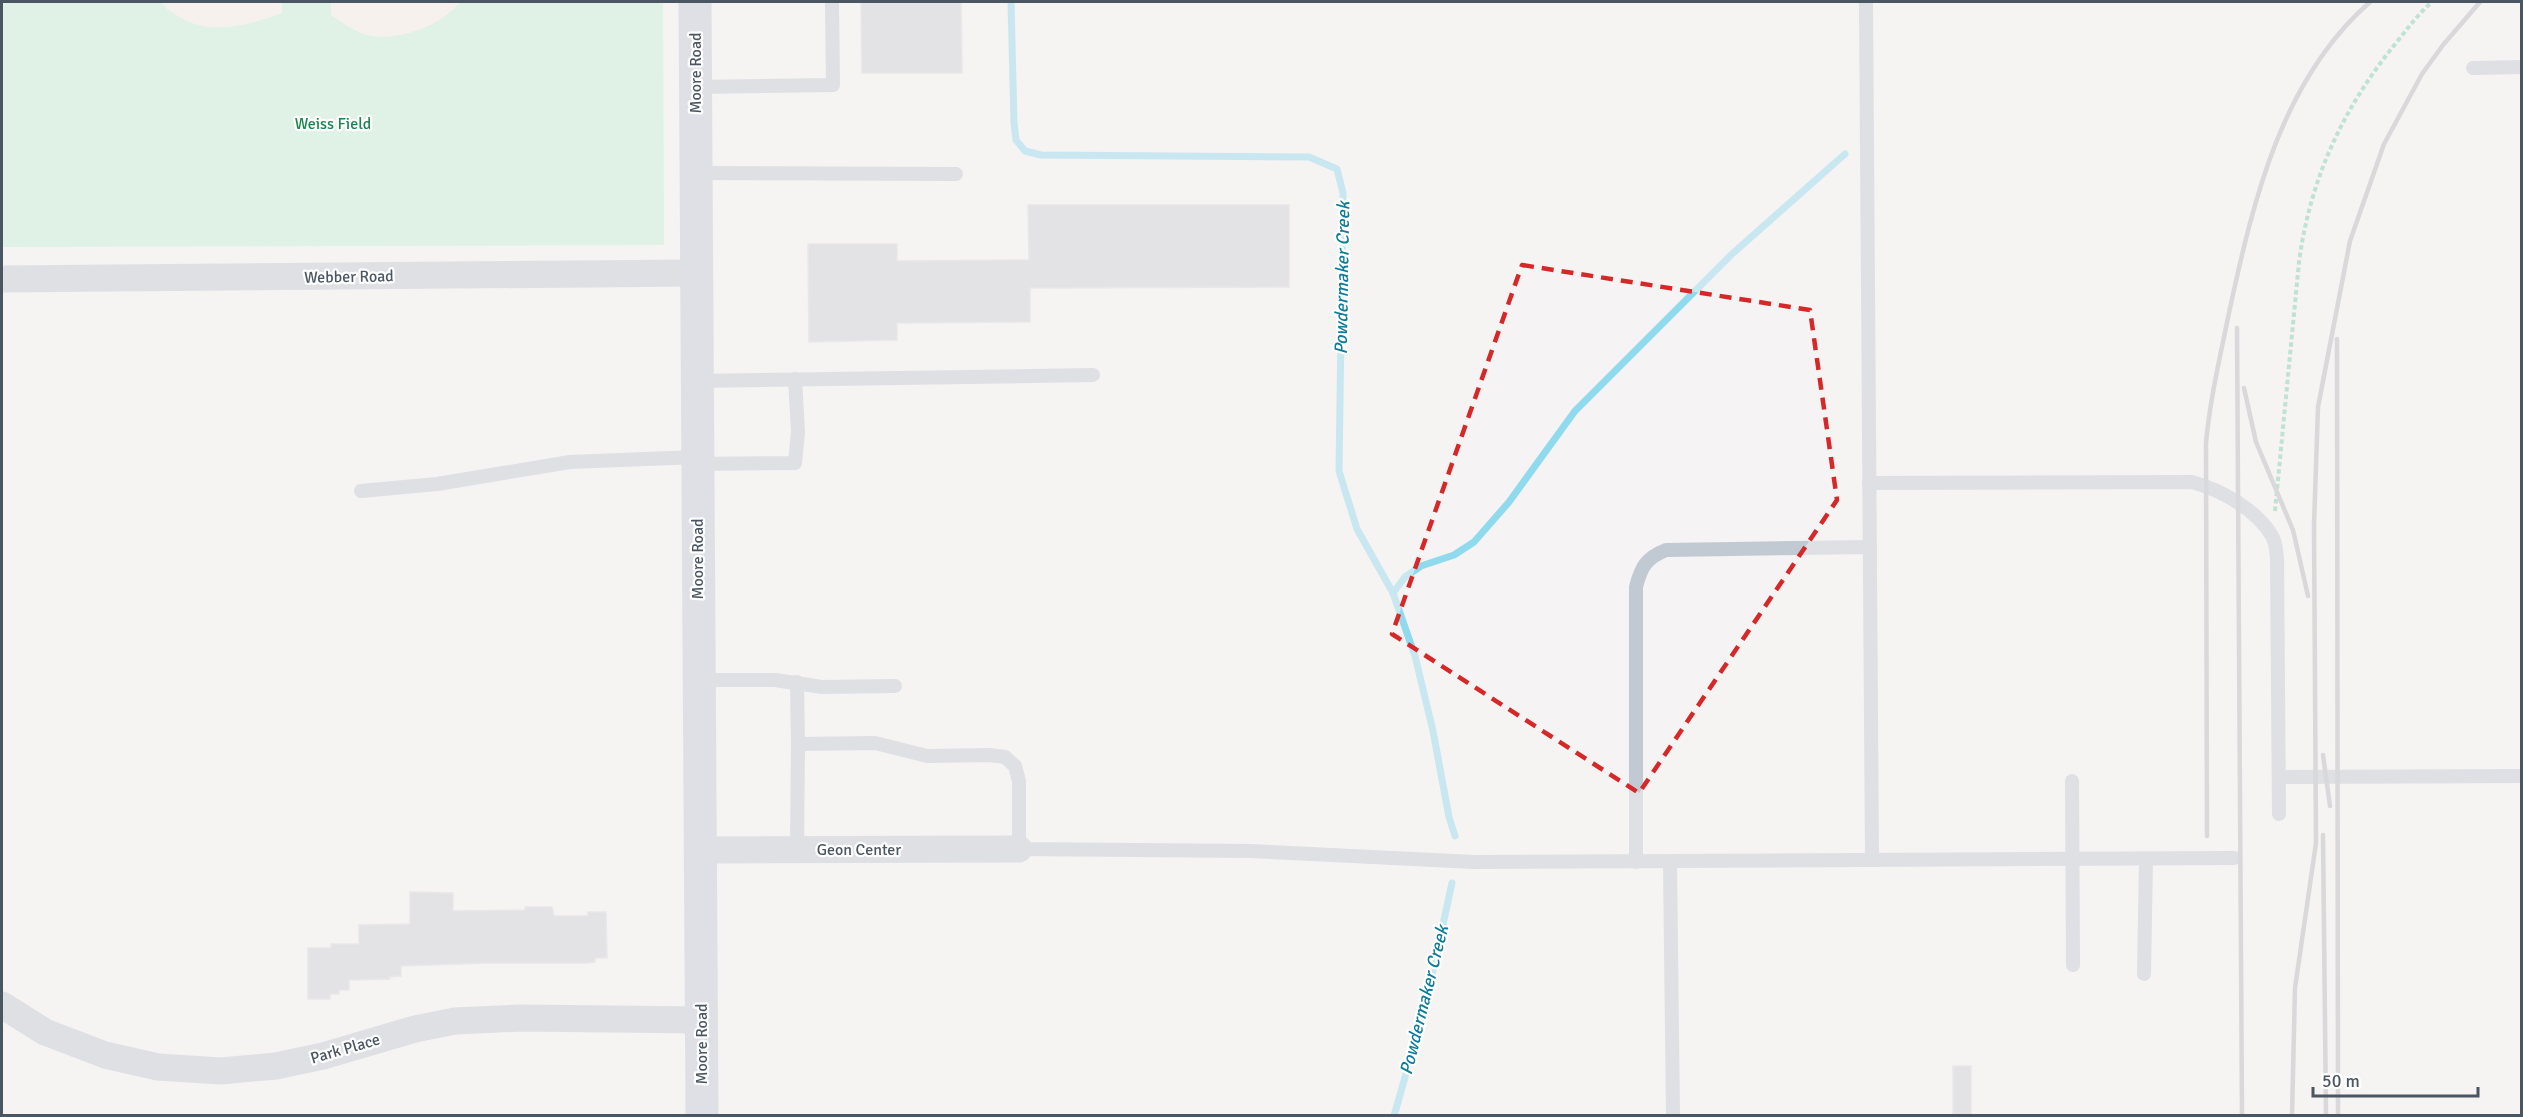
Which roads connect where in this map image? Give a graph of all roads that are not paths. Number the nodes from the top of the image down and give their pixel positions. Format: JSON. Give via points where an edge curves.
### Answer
{"nodes":[{"id":1,"x":694,"y":2,"type":"edge"},
{"id":2,"x":1866,"y":2,"type":"edge"},
{"id":3,"x":832,"y":3,"type":"edge"},
{"id":4,"x":2522,"y":67,"type":"edge"},
{"id":5,"x":2473,"y":68,"type":"dead end"},
{"id":6,"x":695,"y":87,"type":"junction"},
{"id":7,"x":695,"y":173,"type":"junction"},
{"id":8,"x":956,"y":174,"type":"dead end"},
{"id":9,"x":696,"y":273,"type":"junction"},
{"id":10,"x":2,"y":279,"type":"edge"},
{"id":11,"x":1093,"y":375,"type":"dead end"},
{"id":12,"x":795,"y":379,"type":"junction"},
{"id":13,"x":696,"y":381,"type":"junction"},
{"id":14,"x":697,"y":461,"type":"junction"},
{"id":15,"x":1869,"y":483,"type":"junction"},
{"id":16,"x":361,"y":491,"type":"dead end"},
{"id":17,"x":1870,"y":547,"type":"junction"},
{"id":18,"x":698,"y":680,"type":"junction"},
{"id":19,"x":797,"y":682,"type":"junction"},
{"id":20,"x":895,"y":686,"type":"dead end"},
{"id":21,"x":798,"y":744,"type":"junction"},
{"id":22,"x":2522,"y":776,"type":"edge"},
{"id":23,"x":2278,"y":777,"type":"junction"},
{"id":24,"x":2072,"y":781,"type":"dead end"},
{"id":25,"x":2279,"y":814,"type":"dead end"},
{"id":26,"x":1019,"y":849,"type":"junction"},
{"id":27,"x":700,"y":850,"type":"junction"},
{"id":28,"x":797,"y":850,"type":"junction"},
{"id":29,"x":2234,"y":858,"type":"dead end"},
{"id":30,"x":1872,"y":859,"type":"junction"},
{"id":31,"x":2072,"y":859,"type":"junction"},
{"id":32,"x":2146,"y":859,"type":"junction"},
{"id":33,"x":1636,"y":862,"type":"junction"},
{"id":34,"x":1670,"y":863,"type":"junction"},
{"id":35,"x":2073,"y":965,"type":"dead end"},
{"id":36,"x":2144,"y":974,"type":"dead end"},
{"id":37,"x":2,"y":1005,"type":"edge"},
{"id":38,"x":701,"y":1020,"type":"junction"},
{"id":39,"x":702,"y":1116,"type":"edge"},
{"id":40,"x":1673,"y":1116,"type":"edge"}],
"edges":[{"from":1,"to":6,"type":"street","name":"Moore Road"},
{"from":2,"to":15,"type":"lane"},
{"from":3,"to":6,"type":"lane","via":[[833,85]]},
{"from":4,"to":5,"type":"lane"},
{"from":6,"to":7,"type":"street","name":"Moore Road"},
{"from":7,"to":8,"type":"lane"},
{"from":7,"to":9,"type":"street","name":"Moore Road"},
{"from":9,"to":10,"type":"street","name":"Webber Road"},
{"from":9,"to":13,"type":"street","name":"Moore Road"},
{"from":11,"to":12,"type":"lane"},
{"from":12,"to":13,"type":"lane"},
{"from":12,"to":14,"type":"lane","via":[[795,463]]},
{"from":13,"to":14,"type":"street","name":"Moore Road"},
{"from":14,"to":16,"type":"lane","via":[[570,462],[437,484]]},
{"from":14,"to":18,"type":"street","name":"Moore Road"},
{"from":15,"to":17,"type":"lane"},
{"from":15,"to":23,"type":"lane","via":[[2192,482],[2239,504],[2262,522],[2274,538],[2277,558]]},
{"from":17,"to":30,"type":"lane"},
{"from":17,"to":33,"type":"lane","via":[[1666,550],[1650,557],[1641,568],[1636,587]]},
{"from":18,"to":19,"type":"lane"},
{"from":18,"to":27,"type":"street","name":"Moore Road"},
{"from":19,"to":20,"type":"lane","via":[[822,687]]},
{"from":19,"to":21,"type":"lane"},
{"from":21,"to":26,"type":"lane","via":[[875,743],[927,756],[1005,757],[1015,766],[1019,781]]},
{"from":21,"to":28,"type":"lane"},
{"from":22,"to":23,"type":"lane"},
{"from":23,"to":25,"type":"lane"},
{"from":24,"to":31,"type":"lane"},
{"from":26,"to":28,"type":"street","name":"Geon Center"},
{"from":26,"to":33,"type":"lane","via":[[1260,851],[1435,861]]},
{"from":27,"to":28,"type":"street","name":"Geon Center"},
{"from":27,"to":38,"type":"street","name":"Moore Road"},
{"from":29,"to":32,"type":"lane"},
{"from":30,"to":31,"type":"lane"},
{"from":30,"to":34,"type":"lane"},
{"from":31,"to":32,"type":"lane"},
{"from":31,"to":35,"type":"lane"},
{"from":32,"to":36,"type":"lane"},
{"from":33,"to":34,"type":"lane"},
{"from":34,"to":40,"type":"lane"},
{"from":37,"to":38,"type":"street","name":"Park Place","via":[[45,1032],[105,1054],[158,1067],[221,1071],[295,1062],[455,1021]]},
{"from":38,"to":39,"type":"street","name":"Moore Road"}]}
